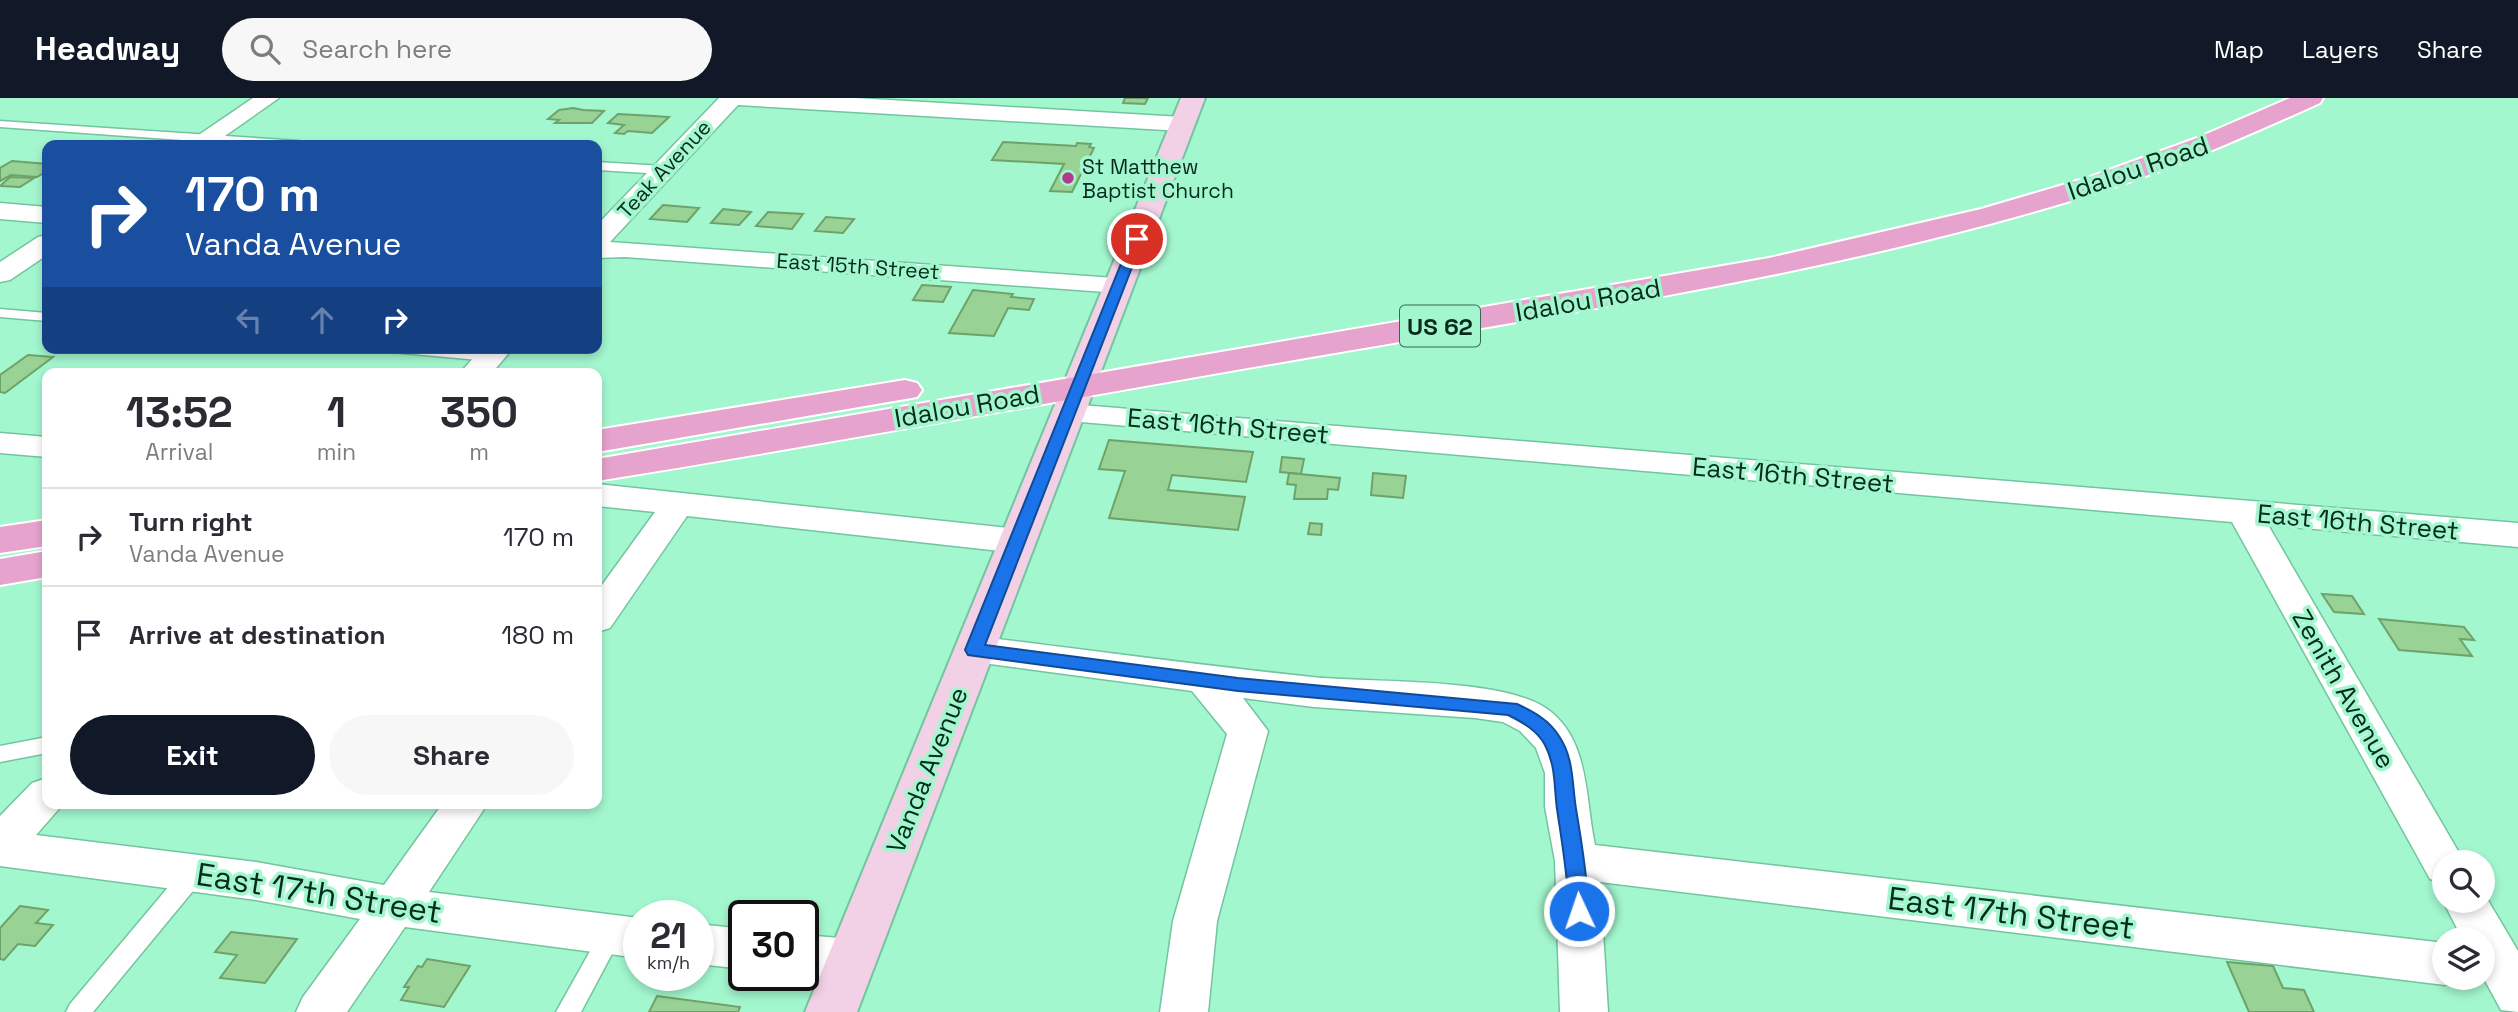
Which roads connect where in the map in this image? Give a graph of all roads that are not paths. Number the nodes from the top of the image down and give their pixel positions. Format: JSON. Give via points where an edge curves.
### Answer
{"nodes":[{"id":1,"x":268,"y":98,"type":"edge"},
{"id":2,"x":732,"y":98,"type":"edge"},
{"id":3,"x":738,"y":98,"type":"edge"},
{"id":4,"x":2311,"y":98,"type":"edge"},
{"id":5,"x":1188,"y":111,"type":"edge"},
{"id":6,"x":2220,"y":111,"type":"dead end"},
{"id":7,"x":0,"y":124,"type":"edge"},
{"id":8,"x":179,"y":140,"type":"edge"},
{"id":9,"x":204,"y":140,"type":"edge"},
{"id":10,"x":602,"y":166,"type":"edge"},
{"id":11,"x":663,"y":170,"type":"junction"},
{"id":12,"x":0,"y":212,"type":"edge"},
{"id":13,"x":42,"y":215,"type":"edge"},
{"id":14,"x":602,"y":235,"type":"edge"},
{"id":15,"x":42,"y":246,"type":"edge"},
{"id":16,"x":602,"y":250,"type":"edge"},
{"id":17,"x":0,"y":274,"type":"edge"},
{"id":18,"x":1119,"y":285,"type":"junction"},
{"id":19,"x":0,"y":313,"type":"edge"},
{"id":20,"x":42,"y":317,"type":"edge"},
{"id":21,"x":444,"y":354,"type":"edge"},
{"id":22,"x":488,"y":359,"type":"edge"},
{"id":23,"x":1080,"y":386,"type":"junction"},
{"id":24,"x":602,"y":440,"type":"edge"},
{"id":25,"x":0,"y":443,"type":"edge"},
{"id":26,"x":42,"y":447,"type":"edge"},
{"id":27,"x":602,"y":469,"type":"edge"},
{"id":28,"x":602,"y":496,"type":"edge"},
{"id":29,"x":678,"y":504,"type":"junction"},
{"id":30,"x":2243,"y":512,"type":"junction"},
{"id":31,"x":42,"y":534,"type":"edge"},
{"id":32,"x":2518,"y":535,"type":"edge"},
{"id":33,"x":0,"y":540,"type":"edge"},
{"id":34,"x":1018,"y":541,"type":"junction"},
{"id":35,"x":42,"y":565,"type":"edge"},
{"id":36,"x":0,"y":572,"type":"edge"},
{"id":37,"x":602,"y":612,"type":"edge"},
{"id":38,"x":974,"y":650,"type":"junction"},
{"id":39,"x":1205,"y":680,"type":"junction"},
{"id":40,"x":42,"y":746,"type":"edge"},
{"id":41,"x":0,"y":754,"type":"edge"},
{"id":42,"x":42,"y":800,"type":"edge"},
{"id":43,"x":463,"y":809,"type":"edge"},
{"id":44,"x":0,"y":846,"type":"edge"},
{"id":45,"x":2436,"y":850,"type":"edge"},
{"id":46,"x":1577,"y":861,"type":"junction"},
{"id":47,"x":194,"y":873,"type":"junction"},
{"id":48,"x":394,"y":906,"type":"junction"},
{"id":49,"x":2471,"y":913,"type":"edge"},
{"id":50,"x":623,"y":937,"type":"edge"},
{"id":51,"x":623,"y":940,"type":"edge"},
{"id":52,"x":819,"y":957,"type":"edge"},
{"id":53,"x":852,"y":960,"type":"junction"},
{"id":54,"x":2432,"y":962,"type":"edge"},
{"id":55,"x":2502,"y":978,"type":"edge"},
{"id":56,"x":78,"y":1012,"type":"edge"},
{"id":57,"x":320,"y":1012,"type":"edge"},
{"id":58,"x":568,"y":1012,"type":"edge"},
{"id":59,"x":831,"y":1012,"type":"edge"},
{"id":60,"x":1184,"y":1012,"type":"edge"},
{"id":61,"x":1584,"y":1012,"type":"edge"}],
"edges":[{"from":1,"to":9,"type":"street"},
{"from":2,"to":11,"type":"street","name":"Teak Avenue"},
{"from":3,"to":5,"type":"street"},
{"from":4,"to":23,"type":"main road","name":"Idalou Road","number":"US 62","via":[[2144,169],[1953,228],[1722,276]]},
{"from":5,"to":18,"type":"street","name":"Vanda Avenue"},
{"from":6,"to":23,"type":"main road","name":"Idalou Road","number":"US 62","via":[[2160,136],[2013,184],[1829,231]]},
{"from":7,"to":8,"type":"lane"},
{"from":10,"to":11,"type":"lane"},
{"from":11,"to":14,"type":"street","name":"Teak Avenue"},
{"from":12,"to":13,"type":"street"},
{"from":15,"to":17,"type":"street"},
{"from":16,"to":18,"type":"street","name":"East 15th Street"},
{"from":18,"to":23,"type":"street","name":"Vanda Avenue"},
{"from":19,"to":20,"type":"lane"},
{"from":21,"to":22,"type":"lane"},
{"from":23,"to":24,"type":"main road","name":"Idalou Road","number":"US 62"},
{"from":23,"to":27,"type":"main road","name":"Idalou Road","number":"US 62"},
{"from":23,"to":30,"type":"street","name":"East 16th Street"},
{"from":23,"to":34,"type":"street","name":"Vanda Avenue"},
{"from":25,"to":26,"type":"street"},
{"from":28,"to":29,"type":"street"},
{"from":29,"to":34,"type":"street"},
{"from":29,"to":37,"type":"street"},
{"from":30,"to":32,"type":"street","name":"East 16th Street"},
{"from":30,"to":45,"type":"street","name":"Zenith Avenue"},
{"from":31,"to":33,"type":"main road"},
{"from":34,"to":38,"type":"street","name":"Vanda Avenue"},
{"from":35,"to":36,"type":"main road"},
{"from":38,"to":39,"type":"street"},
{"from":38,"to":53,"type":"street","name":"Vanda Avenue"},
{"from":39,"to":46,"type":"street","via":[[1511,708],[1534,720],[1553,740],[1564,774]]},
{"from":39,"to":60,"type":"street","via":[[1248,731],[1195,921]]},
{"from":40,"to":41,"type":"lane"},
{"from":42,"to":44,"type":"street"},
{"from":43,"to":48,"type":"street"},
{"from":44,"to":47,"type":"street","name":"East 17th Street"},
{"from":46,"to":54,"type":"street","name":"East 17th Street"},
{"from":46,"to":61,"type":"street"},
{"from":47,"to":48,"type":"street","name":"East 17th Street"},
{"from":47,"to":56,"type":"lane"},
{"from":48,"to":50,"type":"street","name":"East 17th Street"},
{"from":48,"to":57,"type":"street"},
{"from":49,"to":55,"type":"street"},
{"from":51,"to":58,"type":"lane"},
{"from":52,"to":53,"type":"street"},
{"from":53,"to":59,"type":"street","name":"Vanda Avenue"}]}
